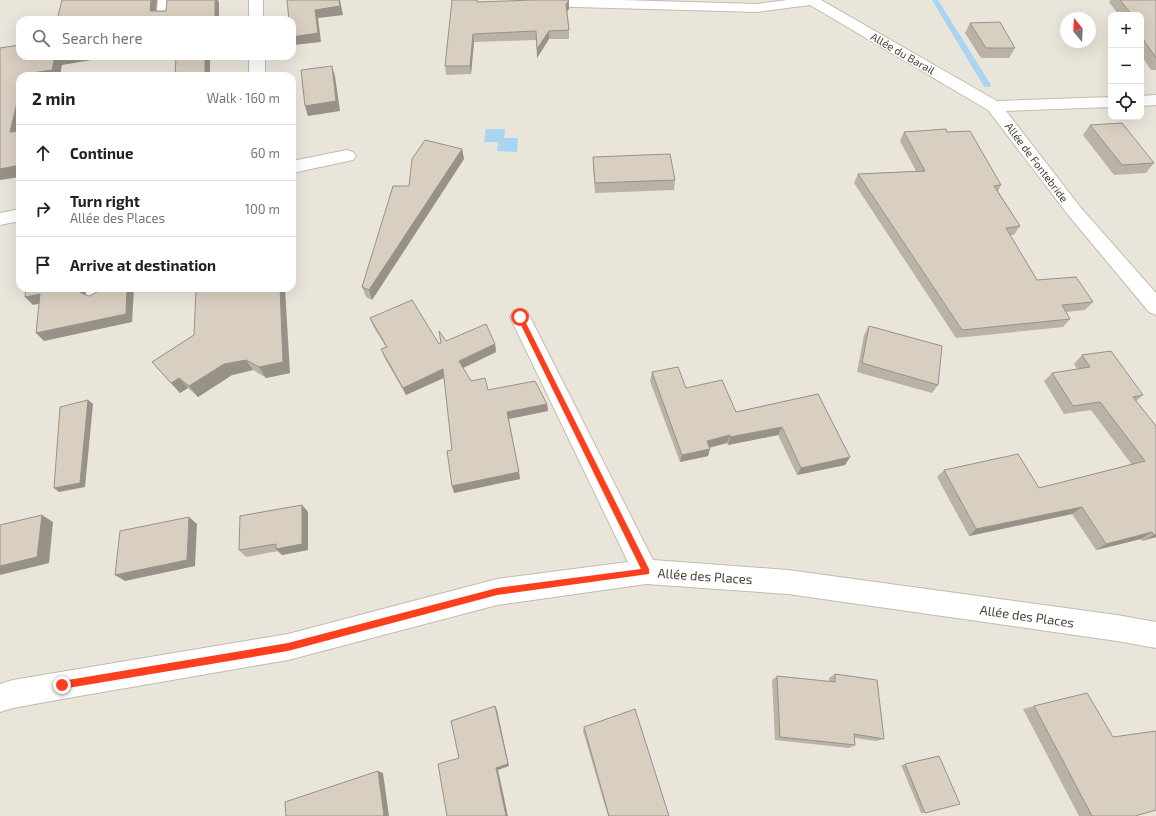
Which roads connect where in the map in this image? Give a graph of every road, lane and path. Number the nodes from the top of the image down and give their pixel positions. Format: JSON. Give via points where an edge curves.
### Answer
{"nodes":[{"id":1,"x":165,"y":0,"type":"edge"},
{"id":2,"x":256,"y":0,"type":"edge"},
{"id":3,"x":812,"y":0,"type":"edge"},
{"id":4,"x":529,"y":1,"type":"edge"},
{"id":5,"x":608,"y":3,"type":"edge"},
{"id":6,"x":163,"y":16,"type":"edge"},
{"id":7,"x":256,"y":16,"type":"edge"},
{"id":8,"x":257,"y":60,"type":"edge"},
{"id":9,"x":257,"y":72,"type":"edge"},
{"id":10,"x":1156,"y":100,"type":"edge"},
{"id":11,"x":1144,"y":101,"type":"edge"},
{"id":12,"x":1108,"y":102,"type":"edge"},
{"id":13,"x":994,"y":106,"type":"junction"},
{"id":14,"x":347,"y":156,"type":"dead end"},
{"id":15,"x":296,"y":166,"type":"edge"},
{"id":16,"x":16,"y":216,"type":"edge"},
{"id":17,"x":0,"y":218,"type":"edge"},
{"id":18,"x":1156,"y":307,"type":"edge"},
{"id":19,"x":520,"y":317,"type":"dead end"},
{"id":20,"x":646,"y":572,"type":"junction"},
{"id":21,"x":1156,"y":636,"type":"edge"},
{"id":22,"x":0,"y":698,"type":"edge"}],
"edges":[{"from":1,"to":6,"type":"street"},
{"from":2,"to":7,"type":"street"},
{"from":3,"to":5,"type":"street","name":"Allée du Barail","via":[[757,8]]},
{"from":3,"to":13,"type":"street","name":"Allée du Barail"},
{"from":4,"to":5,"type":"street","name":"Allée du Barail"},
{"from":8,"to":9,"type":"street"},
{"from":10,"to":11,"type":"street"},
{"from":12,"to":13,"type":"street","name":"Allée de Fontebride"},
{"from":13,"to":18,"type":"street","name":"Allée de Fontebride","via":[[1075,212]]},
{"from":14,"to":15,"type":"street"},
{"from":16,"to":17,"type":"street"},
{"from":19,"to":20,"type":"street"},
{"from":20,"to":21,"type":"street","name":"Allée des Places","via":[[788,582],[1118,628]]},
{"from":20,"to":22,"type":"street","name":"Allée des Places","via":[[497,592],[288,647]]}]}
